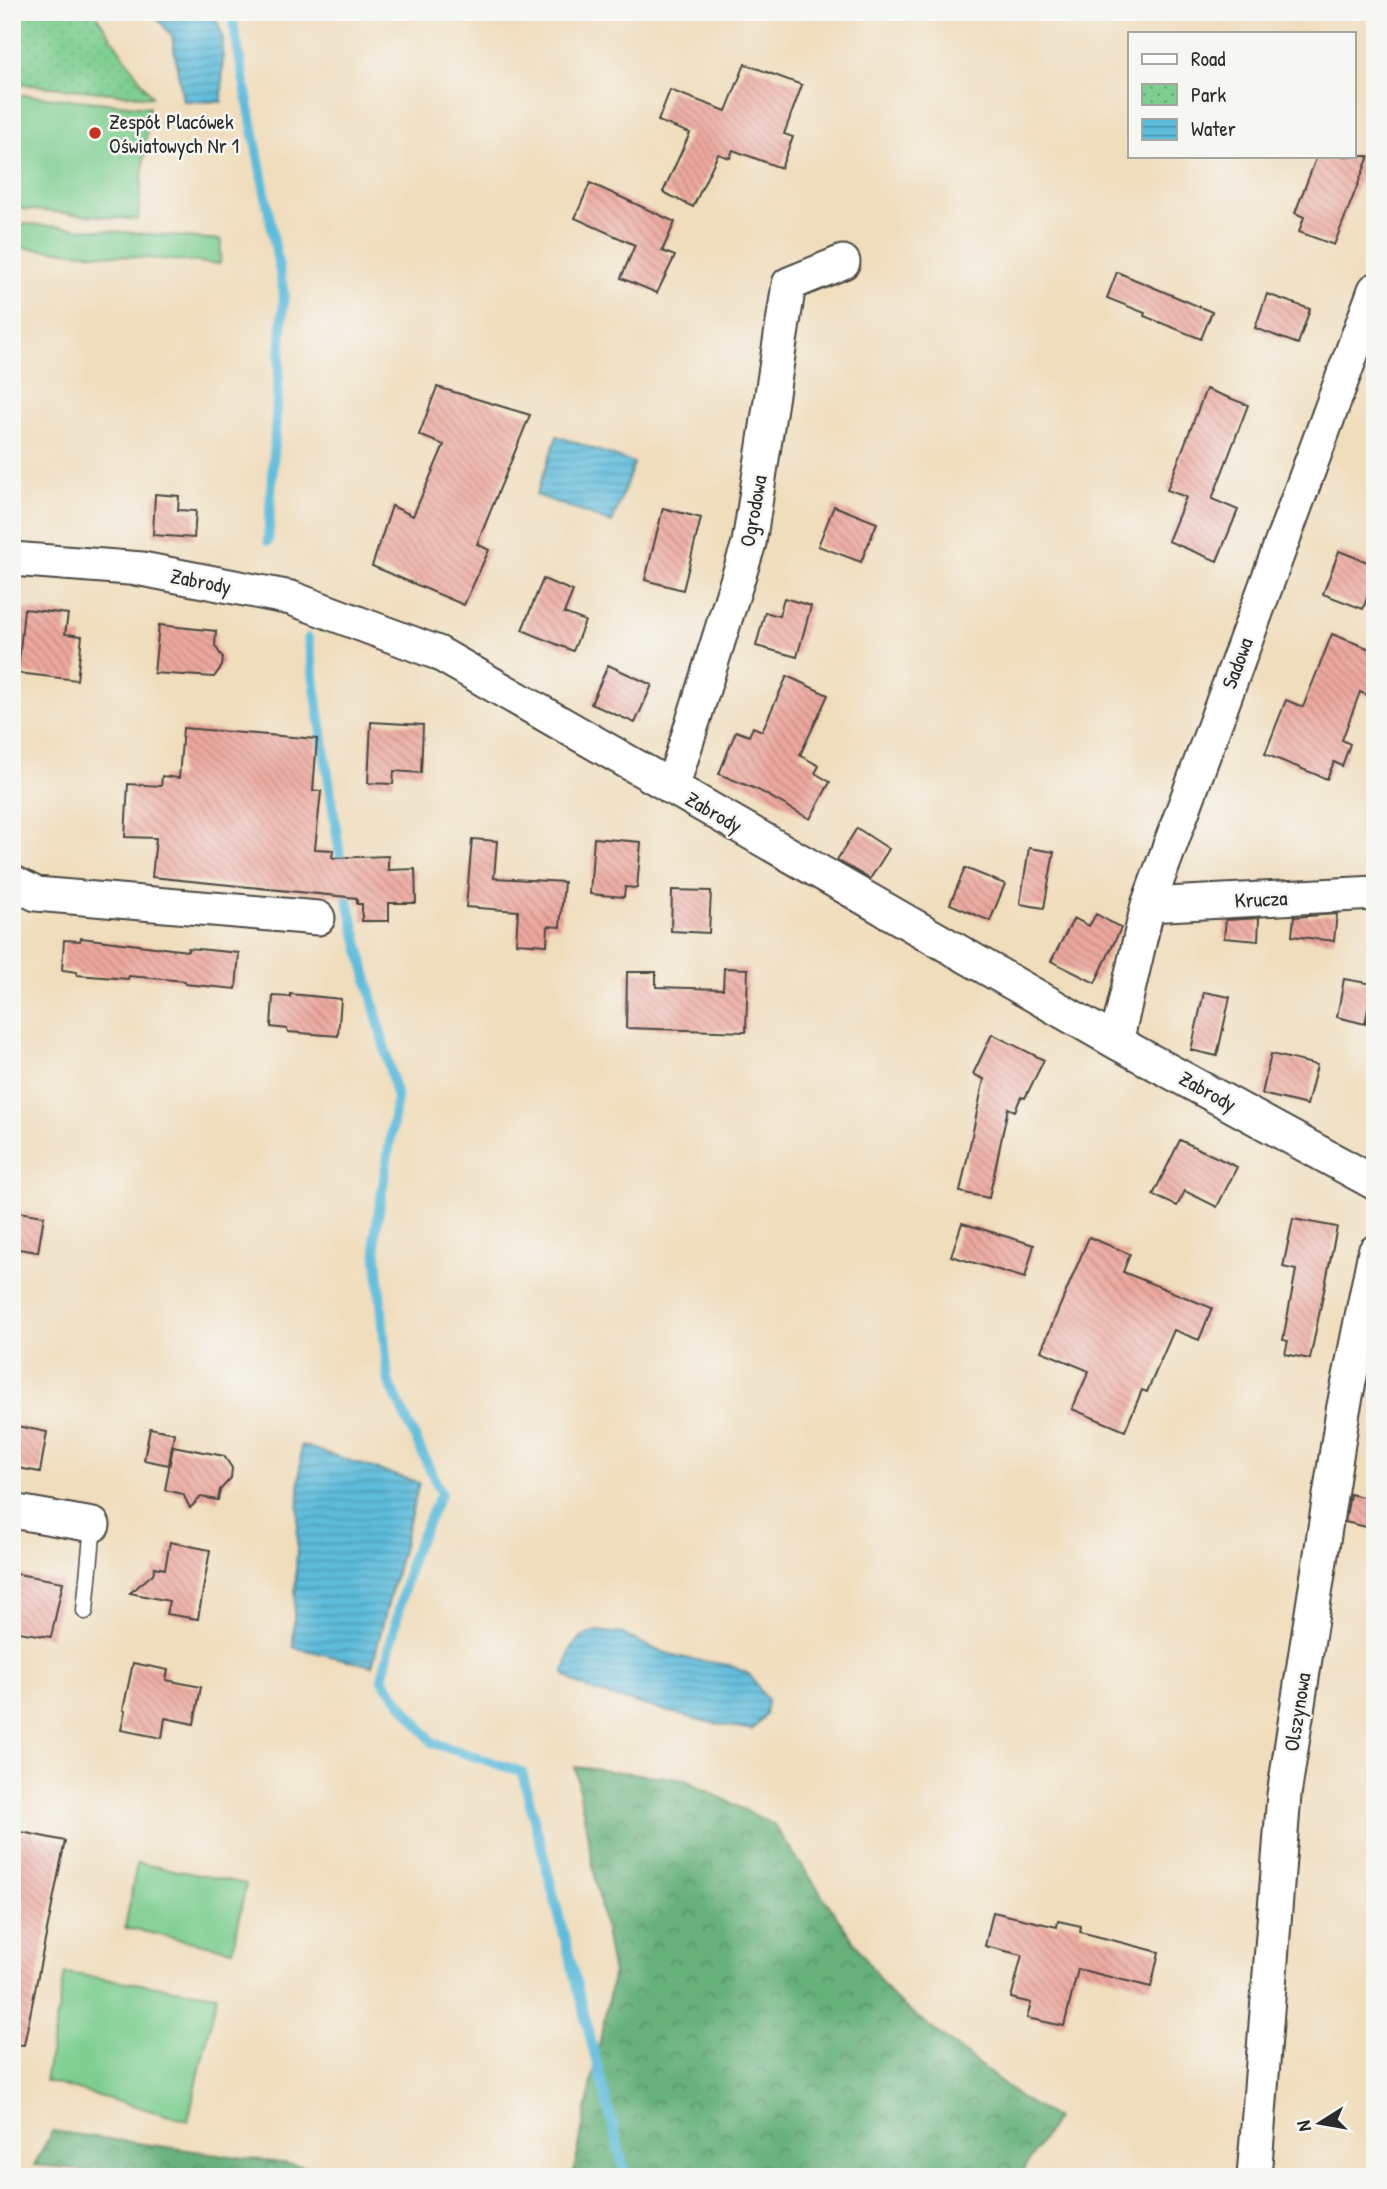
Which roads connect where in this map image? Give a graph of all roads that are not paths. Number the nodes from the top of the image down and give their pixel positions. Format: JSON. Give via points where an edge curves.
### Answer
{"nodes":[{"id":1,"x":843,"y":262,"type":"dead end"},
{"id":2,"x":1375,"y":290,"type":"edge"},
{"id":3,"x":12,"y":559,"type":"edge"},
{"id":4,"x":672,"y":788,"type":"junction"},
{"id":5,"x":12,"y":882,"type":"edge"},
{"id":6,"x":1375,"y":893,"type":"edge"},
{"id":7,"x":1148,"y":905,"type":"junction"},
{"id":8,"x":318,"y":918,"type":"dead end"},
{"id":9,"x":1116,"y":1041,"type":"junction"},
{"id":10,"x":1375,"y":1183,"type":"edge"},
{"id":11,"x":1375,"y":1252,"type":"edge"},
{"id":12,"x":12,"y":1511,"type":"edge"},
{"id":13,"x":93,"y":1525,"type":"joint"},
{"id":14,"x":85,"y":1611,"type":"dead end"},
{"id":15,"x":1254,"y":2177,"type":"edge"}],
"edges":[{"from":1,"to":4,"type":"street","name":"Ogrodowa","via":[[789,284],[749,543]]},
{"from":2,"to":7,"type":"street","name":"Sadowa"},
{"from":3,"to":4,"type":"street","name":"Zabrody","via":[[142,569],[292,598],[438,653]]},
{"from":4,"to":9,"type":"street","name":"Zabrody"},
{"from":5,"to":8,"type":"street","via":[[36,894]]},
{"from":6,"to":7,"type":"street","name":"Krucza"},
{"from":7,"to":9,"type":"street","name":"Sadowa"},
{"from":9,"to":10,"type":"street","name":"Zabrody"},
{"from":11,"to":15,"type":"street","name":"Olszynowa","via":[[1343,1411],[1284,1795]]},
{"from":12,"to":13,"type":"street"},
{"from":13,"to":14,"type":"lane"}]}
